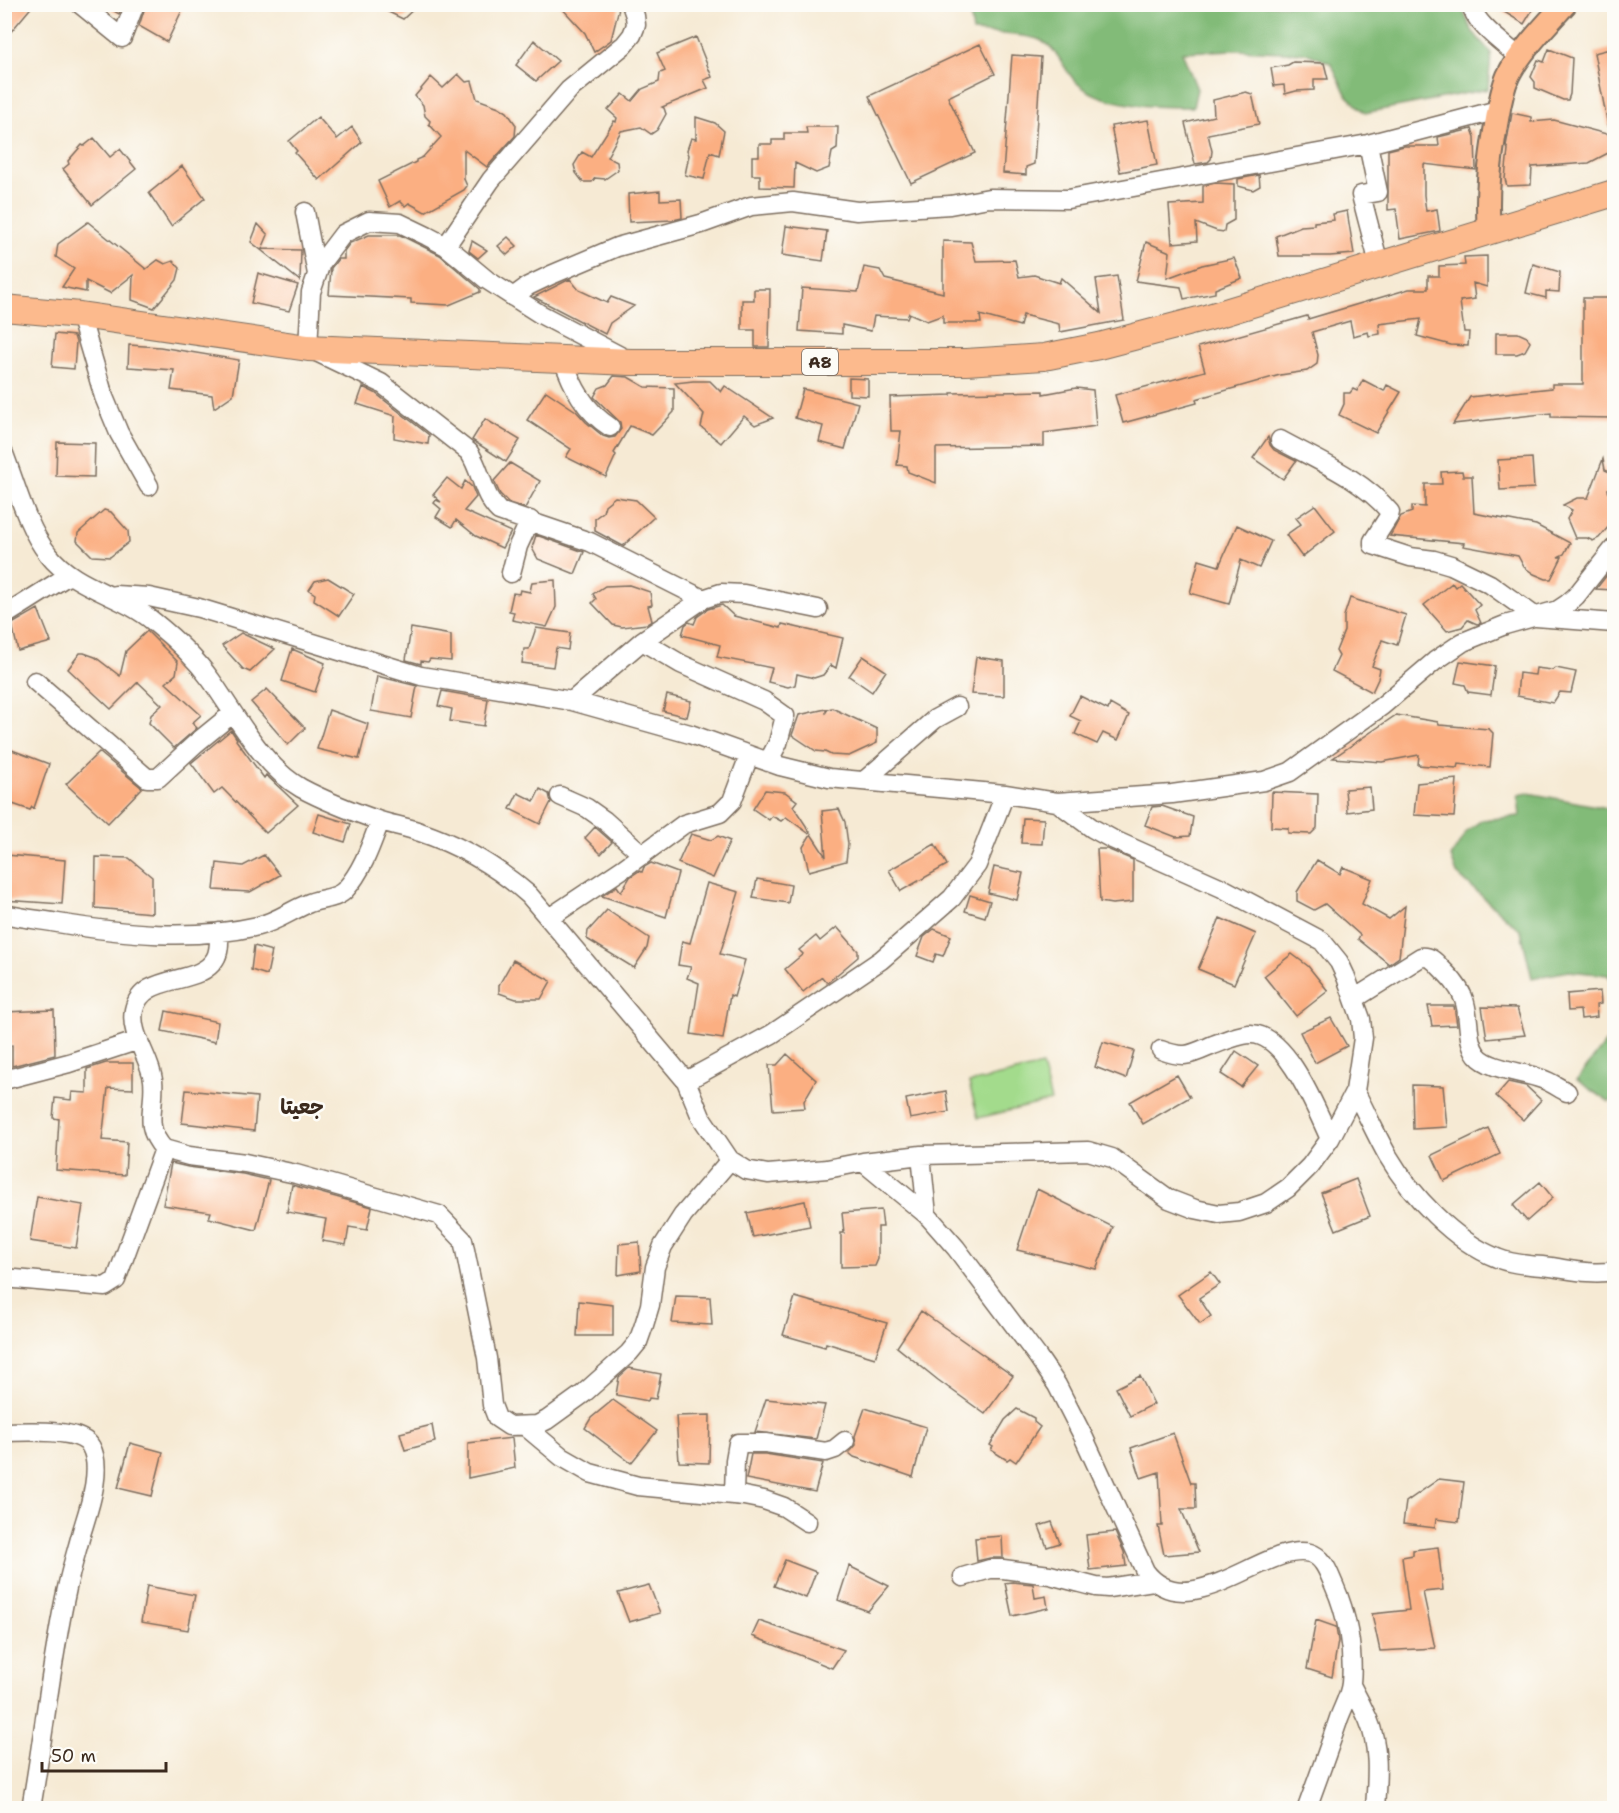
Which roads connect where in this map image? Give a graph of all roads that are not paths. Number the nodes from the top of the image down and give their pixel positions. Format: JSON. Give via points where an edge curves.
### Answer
{"nodes":[{"id":1,"x":80,"y":4,"type":"edge"},
{"id":2,"x":135,"y":4,"type":"edge"},
{"id":3,"x":631,"y":4,"type":"edge"},
{"id":4,"x":1471,"y":4,"type":"edge"},
{"id":5,"x":1565,"y":4,"type":"edge"},
{"id":6,"x":1520,"y":58,"type":"junction"},
{"id":7,"x":1498,"y":110,"type":"junction"},
{"id":8,"x":1368,"y":144,"type":"junction"},
{"id":9,"x":1614,"y":193,"type":"edge"},
{"id":10,"x":1588,"y":201,"type":"junction"},
{"id":11,"x":1614,"y":209,"type":"edge"},
{"id":12,"x":304,"y":212,"type":"dead end"},
{"id":13,"x":1489,"y":230,"type":"junction"},
{"id":14,"x":446,"y":246,"type":"junction"},
{"id":15,"x":1379,"y":264,"type":"junction"},
{"id":16,"x":316,"y":274,"type":"junction"},
{"id":17,"x":513,"y":297,"type":"junction"},
{"id":18,"x":4,"y":308,"type":"edge"},
{"id":19,"x":80,"y":315,"type":"junction"},
{"id":20,"x":308,"y":348,"type":"junction"},
{"id":21,"x":563,"y":359,"type":"junction"},
{"id":22,"x":631,"y":362,"type":"junction"},
{"id":23,"x":610,"y":427,"type":"dead end"},
{"id":24,"x":1280,"y":440,"type":"dead end"},
{"id":25,"x":4,"y":454,"type":"edge"},
{"id":26,"x":149,"y":486,"type":"dead end"},
{"id":27,"x":530,"y":520,"type":"junction"},
{"id":28,"x":1614,"y":548,"type":"edge"},
{"id":29,"x":511,"y":573,"type":"dead end"},
{"id":30,"x":69,"y":575,"type":"junction"},
{"id":31,"x":110,"y":595,"type":"junction"},
{"id":32,"x":703,"y":599,"type":"junction"},
{"id":33,"x":818,"y":609,"type":"dead end"},
{"id":34,"x":4,"y":616,"type":"edge"},
{"id":35,"x":1536,"y":617,"type":"junction"},
{"id":36,"x":1614,"y":623,"type":"edge"},
{"id":37,"x":642,"y":641,"type":"junction"},
{"id":38,"x":35,"y":681,"type":"dead end"},
{"id":39,"x":572,"y":700,"type":"junction"},
{"id":40,"x":957,"y":707,"type":"dead end"},
{"id":41,"x":233,"y":713,"type":"junction"},
{"id":42,"x":749,"y":756,"type":"junction"},
{"id":43,"x":768,"y":762,"type":"junction"},
{"id":44,"x":864,"y":781,"type":"junction"},
{"id":45,"x":1005,"y":794,"type":"junction"},
{"id":46,"x":560,"y":796,"type":"dead end"},
{"id":47,"x":1057,"y":802,"type":"junction"},
{"id":48,"x":380,"y":821,"type":"junction"},
{"id":49,"x":643,"y":855,"type":"junction"},
{"id":50,"x":4,"y":914,"type":"edge"},
{"id":51,"x":549,"y":918,"type":"junction"},
{"id":52,"x":219,"y":932,"type":"junction"},
{"id":53,"x":1354,"y":999,"type":"junction"},
{"id":54,"x":139,"y":1040,"type":"junction"},
{"id":55,"x":1161,"y":1050,"type":"dead end"},
{"id":56,"x":4,"y":1080,"type":"edge"},
{"id":57,"x":686,"y":1081,"type":"junction"},
{"id":58,"x":1355,"y":1091,"type":"junction"},
{"id":59,"x":1567,"y":1092,"type":"dead end"},
{"id":60,"x":1330,"y":1139,"type":"junction"},
{"id":61,"x":164,"y":1149,"type":"junction"},
{"id":62,"x":921,"y":1155,"type":"junction"},
{"id":63,"x":730,"y":1160,"type":"junction"},
{"id":64,"x":862,"y":1162,"type":"junction"},
{"id":65,"x":927,"y":1215,"type":"junction"},
{"id":66,"x":1614,"y":1271,"type":"edge"},
{"id":67,"x":4,"y":1278,"type":"edge"},
{"id":68,"x":525,"y":1426,"type":"junction"},
{"id":69,"x":4,"y":1432,"type":"edge"},
{"id":70,"x":845,"y":1441,"type":"dead end"},
{"id":71,"x":734,"y":1495,"type":"junction"},
{"id":72,"x":807,"y":1522,"type":"dead end"},
{"id":73,"x":963,"y":1577,"type":"dead end"},
{"id":74,"x":1153,"y":1581,"type":"junction"},
{"id":75,"x":1351,"y":1685,"type":"junction"},
{"id":76,"x":31,"y":1809,"type":"edge"},
{"id":77,"x":1307,"y":1809,"type":"edge"},
{"id":78,"x":1375,"y":1809,"type":"edge"}],
"edges":[{"from":1,"to":2,"type":"street","via":[[122,38]]},
{"from":3,"to":14,"type":"street","via":[[636,25],[632,35],[569,90],[491,180]]},
{"from":4,"to":6,"type":"street","via":[[1472,13],[1480,22]]},
{"from":5,"to":6,"type":"main road"},
{"from":6,"to":7,"type":"main road","via":[[1509,74]]},
{"from":7,"to":8,"type":"street"},
{"from":7,"to":13,"type":"main road","via":[[1488,179]]},
{"from":8,"to":15,"type":"street","via":[[1377,192],[1361,195]]},
{"from":8,"to":17,"type":"street","via":[[1068,199],[989,198],[950,205],[857,211],[794,202],[750,206],[617,248],[551,275]]},
{"from":9,"to":10,"type":"highway","number":"A8"},
{"from":10,"to":11,"type":"street"},
{"from":10,"to":13,"type":"highway","number":"A8"},
{"from":12,"to":16,"type":"street"},
{"from":13,"to":15,"type":"highway","number":"A8"},
{"from":14,"to":16,"type":"street","via":[[400,223],[369,221],[343,234]]},
{"from":14,"to":17,"type":"street"},
{"from":15,"to":22,"type":"highway","number":"A8","via":[[1206,318],[1044,357],[966,362]]},
{"from":16,"to":20,"type":"street"},
{"from":17,"to":22,"type":"street"},
{"from":18,"to":19,"type":"highway","number":"A8"},
{"from":19,"to":20,"type":"highway","number":"A8"},
{"from":19,"to":26,"type":"street","via":[[104,397]]},
{"from":20,"to":21,"type":"highway","number":"A8"},
{"from":20,"to":27,"type":"street","via":[[381,383],[415,408],[469,452],[490,502],[499,511]]},
{"from":21,"to":22,"type":"highway","number":"A8"},
{"from":21,"to":23,"type":"street","via":[[571,384],[597,419]]},
{"from":24,"to":35,"type":"street","via":[[1360,484],[1385,506],[1389,516],[1373,544],[1451,565],[1490,584]]},
{"from":25,"to":30,"type":"street","via":[[34,531],[48,554]]},
{"from":27,"to":29,"type":"street"},
{"from":27,"to":32,"type":"street","via":[[590,542]]},
{"from":28,"to":35,"type":"street","via":[[1567,604]]},
{"from":30,"to":31,"type":"street"},
{"from":30,"to":34,"type":"street"},
{"from":31,"to":39,"type":"street","via":[[149,597],[199,608],[421,676]]},
{"from":31,"to":41,"type":"street","via":[[153,620],[210,678]]},
{"from":32,"to":33,"type":"street","via":[[721,593],[744,594]]},
{"from":32,"to":37,"type":"street"},
{"from":35,"to":36,"type":"street"},
{"from":35,"to":47,"type":"street","via":[[1463,642],[1290,772],[1264,781],[1172,794]]},
{"from":37,"to":39,"type":"street"},
{"from":37,"to":43,"type":"street","via":[[681,664],[764,700],[785,716]]},
{"from":38,"to":41,"type":"street","via":[[147,778],[158,778]]},
{"from":39,"to":42,"type":"street","via":[[690,734]]},
{"from":40,"to":44,"type":"street","via":[[935,719]]},
{"from":41,"to":48,"type":"street","via":[[276,769],[299,787]]},
{"from":42,"to":43,"type":"street"},
{"from":42,"to":49,"type":"street","via":[[732,801],[720,813],[684,824]]},
{"from":43,"to":44,"type":"street","via":[[829,778]]},
{"from":44,"to":45,"type":"street"},
{"from":45,"to":47,"type":"street"},
{"from":45,"to":57,"type":"street","via":[[977,865],[952,898],[881,960],[772,1034]]},
{"from":46,"to":49,"type":"street","via":[[596,814]]},
{"from":47,"to":53,"type":"street","via":[[1112,839],[1222,888],[1322,941],[1339,962]]},
{"from":48,"to":51,"type":"street","via":[[420,832],[483,859],[529,895]]},
{"from":48,"to":52,"type":"street","via":[[362,866],[344,891],[259,926]]},
{"from":49,"to":51,"type":"street"},
{"from":50,"to":52,"type":"street","via":[[122,933]]},
{"from":51,"to":57,"type":"street"},
{"from":52,"to":54,"type":"street","via":[[219,952],[214,962],[138,996],[134,1011]]},
{"from":53,"to":58,"type":"street","via":[[1363,1038]]},
{"from":53,"to":59,"type":"street","via":[[1427,957],[1453,980],[1463,998],[1472,1044],[1482,1060],[1542,1078]]},
{"from":54,"to":56,"type":"street"},
{"from":54,"to":61,"type":"street","via":[[153,1079],[152,1129]]},
{"from":55,"to":60,"type":"street","via":[[1185,1055],[1249,1034],[1264,1036],[1281,1051],[1302,1080]]},
{"from":57,"to":63,"type":"street","via":[[701,1117]]},
{"from":58,"to":60,"type":"street"},
{"from":58,"to":66,"type":"street","via":[[1389,1159],[1426,1205],[1468,1242],[1498,1259],[1518,1264]]},
{"from":60,"to":62,"type":"street","via":[[1310,1166],[1274,1198],[1239,1212],[1219,1214],[1169,1199],[1112,1158],[1088,1151]]},
{"from":61,"to":67,"type":"street","via":[[116,1280],[105,1287]]},
{"from":61,"to":68,"type":"street","via":[[297,1174],[439,1215],[463,1240],[497,1418],[509,1426]]},
{"from":62,"to":64,"type":"street"},
{"from":62,"to":65,"type":"street"},
{"from":63,"to":64,"type":"street","via":[[746,1170],[768,1174]]},
{"from":63,"to":68,"type":"street","via":[[683,1215],[663,1246],[644,1325],[629,1353],[565,1409],[537,1425]]},
{"from":64,"to":65,"type":"street"},
{"from":65,"to":74,"type":"street","via":[[1004,1311],[1056,1385]]},
{"from":68,"to":71,"type":"street","via":[[590,1473],[638,1486]]},
{"from":69,"to":76,"type":"street","via":[[78,1436],[92,1447],[96,1470],[65,1596]]},
{"from":70,"to":71,"type":"street","via":[[826,1452],[738,1443]]},
{"from":71,"to":72,"type":"street","via":[[784,1507]]},
{"from":73,"to":74,"type":"street","via":[[1003,1569],[1108,1588]]},
{"from":74,"to":75,"type":"street","via":[[1189,1590],[1222,1583],[1291,1553],[1310,1553],[1321,1560],[1339,1596],[1350,1643]]},
{"from":75,"to":77,"type":"street"},
{"from":75,"to":78,"type":"street","via":[[1373,1736]]}]}
